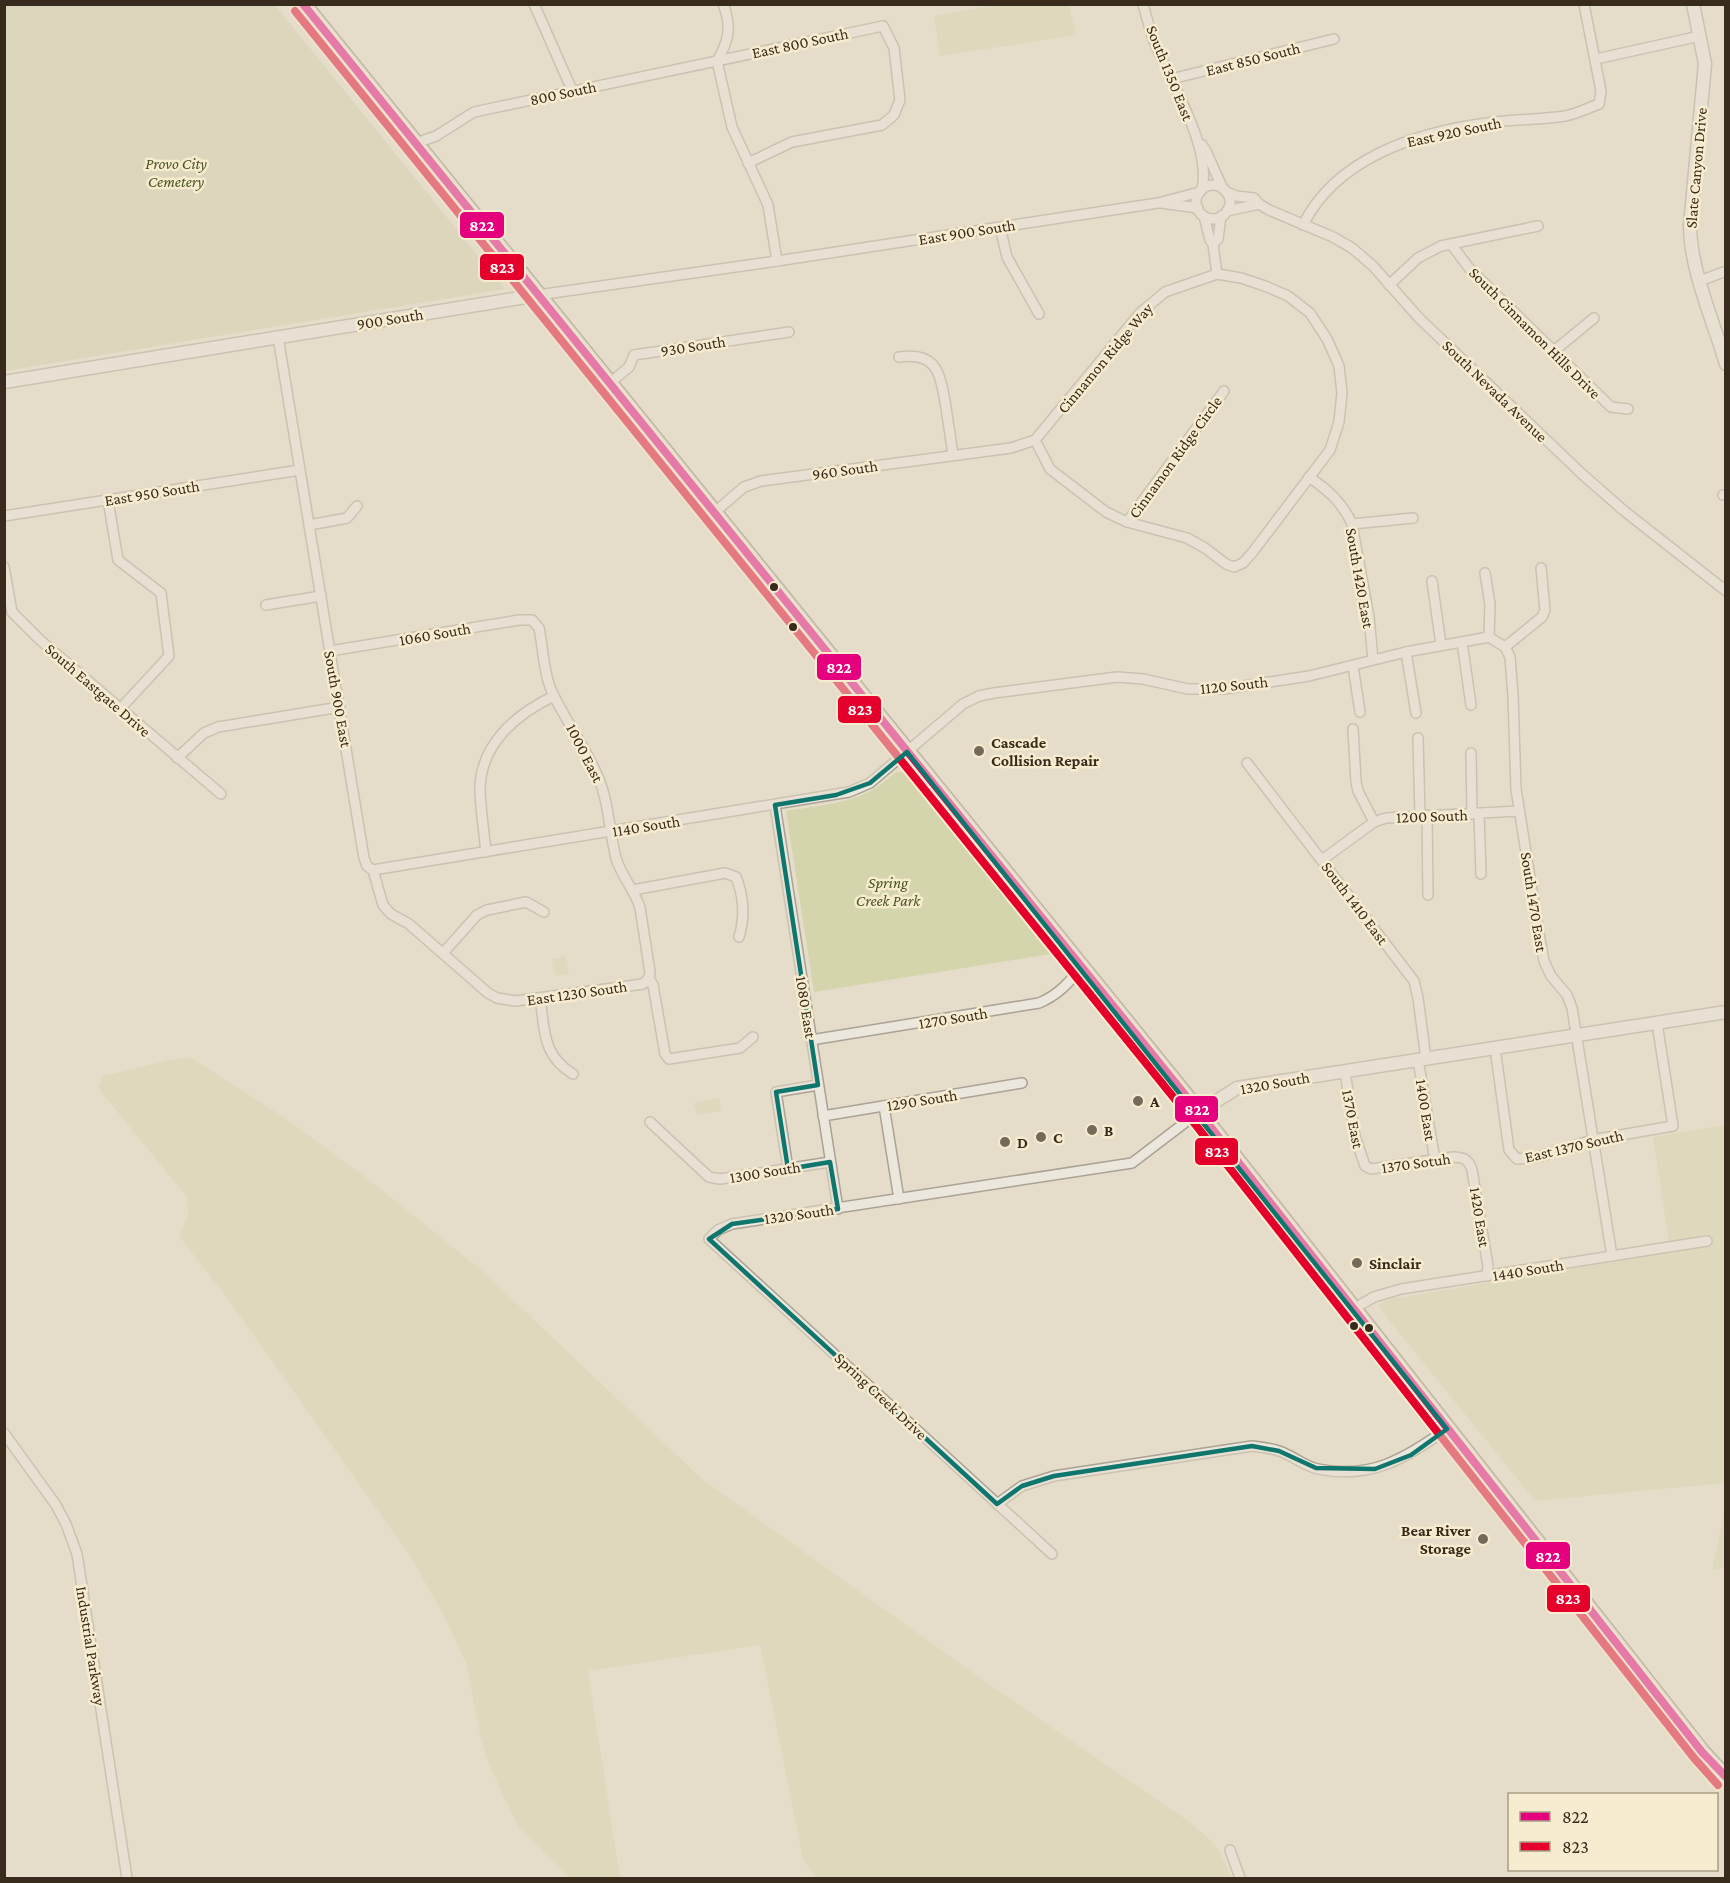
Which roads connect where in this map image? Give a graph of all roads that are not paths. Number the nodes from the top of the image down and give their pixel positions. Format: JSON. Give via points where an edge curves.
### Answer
{"nodes":[{"id":1,"x":303,"y":4,"type":"edge"},
{"id":2,"x":534,"y":4,"type":"edge"},
{"id":3,"x":723,"y":4,"type":"edge"},
{"id":4,"x":1143,"y":4,"type":"edge"},
{"id":5,"x":1584,"y":4,"type":"edge"},
{"id":6,"x":1693,"y":4,"type":"edge"},
{"id":7,"x":1700,"y":36,"type":"junction"},
{"id":8,"x":1334,"y":39,"type":"dead end"},
{"id":9,"x":1596,"y":59,"type":"junction"},
{"id":10,"x":717,"y":61,"type":"junction"},
{"id":11,"x":1171,"y":79,"type":"junction"},
{"id":12,"x":572,"y":90,"type":"junction"},
{"id":13,"x":1198,"y":141,"type":"junction"},
{"id":14,"x":416,"y":143,"type":"junction"},
{"id":15,"x":748,"y":163,"type":"junction"},
{"id":16,"x":1201,"y":190,"type":"junction"},
{"id":17,"x":1225,"y":191,"type":"junction"},
{"id":18,"x":1158,"y":203,"type":"junction"},
{"id":19,"x":1259,"y":204,"type":"junction"},
{"id":20,"x":1201,"y":212,"type":"junction"},
{"id":21,"x":1224,"y":214,"type":"junction"},
{"id":22,"x":1303,"y":225,"type":"junction"},
{"id":23,"x":1538,"y":226,"type":"dead end"},
{"id":24,"x":1000,"y":227,"type":"junction"},
{"id":25,"x":1450,"y":243,"type":"junction"},
{"id":26,"x":1214,"y":244,"type":"junction"},
{"id":27,"x":777,"y":261,"type":"junction"},
{"id":28,"x":1725,"y":272,"type":"edge"},
{"id":29,"x":1217,"y":274,"type":"junction"},
{"id":30,"x":1700,"y":281,"type":"junction"},
{"id":31,"x":1389,"y":285,"type":"junction"},
{"id":32,"x":538,"y":295,"type":"junction"},
{"id":33,"x":1039,"y":314,"type":"dead end"},
{"id":34,"x":1594,"y":318,"type":"dead end"},
{"id":35,"x":789,"y":332,"type":"dead end"},
{"id":36,"x":279,"y":337,"type":"junction"},
{"id":37,"x":1554,"y":351,"type":"junction"},
{"id":38,"x":899,"y":357,"type":"dead end"},
{"id":39,"x":1725,"y":363,"type":"edge"},
{"id":40,"x":4,"y":382,"type":"edge"},
{"id":41,"x":610,"y":383,"type":"junction"},
{"id":42,"x":1224,"y":391,"type":"dead end"},
{"id":43,"x":1628,"y":409,"type":"dead end"},
{"id":44,"x":1035,"y":440,"type":"junction"},
{"id":45,"x":953,"y":455,"type":"junction"},
{"id":46,"x":300,"y":470,"type":"junction"},
{"id":47,"x":1309,"y":477,"type":"junction"},
{"id":48,"x":108,"y":500,"type":"junction"},
{"id":49,"x":357,"y":506,"type":"dead end"},
{"id":50,"x":715,"y":512,"type":"junction"},
{"id":51,"x":4,"y":516,"type":"edge"},
{"id":52,"x":1413,"y":518,"type":"dead end"},
{"id":53,"x":1127,"y":522,"type":"junction"},
{"id":54,"x":1352,"y":524,"type":"junction"},
{"id":55,"x":309,"y":525,"type":"junction"},
{"id":56,"x":4,"y":567,"type":"edge"},
{"id":57,"x":1541,"y":568,"type":"dead end"},
{"id":58,"x":1485,"y":573,"type":"dead end"},
{"id":59,"x":1432,"y":581,"type":"dead end"},
{"id":60,"x":1725,"y":591,"type":"edge"},
{"id":61,"x":321,"y":596,"type":"junction"},
{"id":62,"x":266,"y":605,"type":"dead end"},
{"id":63,"x":538,"y":625,"type":"joint"},
{"id":64,"x":1489,"y":637,"type":"junction"},
{"id":65,"x":1462,"y":642,"type":"junction"},
{"id":66,"x":1441,"y":645,"type":"junction"},
{"id":67,"x":1505,"y":647,"type":"junction"},
{"id":68,"x":330,"y":651,"type":"junction"},
{"id":69,"x":1406,"y":652,"type":"junction"},
{"id":70,"x":1373,"y":660,"type":"junction"},
{"id":71,"x":1353,"y":666,"type":"junction"},
{"id":72,"x":554,"y":696,"type":"junction"},
{"id":73,"x":1471,"y":705,"type":"dead end"},
{"id":74,"x":340,"y":707,"type":"junction"},
{"id":75,"x":120,"y":709,"type":"junction"},
{"id":76,"x":1360,"y":712,"type":"dead end"},
{"id":77,"x":1416,"y":713,"type":"dead end"},
{"id":78,"x":1353,"y":729,"type":"dead end"},
{"id":79,"x":1418,"y":738,"type":"dead end"},
{"id":80,"x":907,"y":752,"type":"junction"},
{"id":81,"x":1471,"y":753,"type":"dead end"},
{"id":82,"x":177,"y":758,"type":"junction"},
{"id":83,"x":1247,"y":763,"type":"dead end"},
{"id":84,"x":220,"y":794,"type":"dead end"},
{"id":85,"x":775,"y":805,"type":"junction"},
{"id":86,"x":1519,"y":811,"type":"junction"},
{"id":87,"x":1475,"y":814,"type":"junction"},
{"id":88,"x":1424,"y":815,"type":"junction"},
{"id":89,"x":1374,"y":822,"type":"junction"},
{"id":90,"x":611,"y":832,"type":"junction"},
{"id":91,"x":486,"y":852,"type":"junction"},
{"id":92,"x":1322,"y":860,"type":"junction"},
{"id":93,"x":373,"y":870,"type":"junction"},
{"id":94,"x":1481,"y":874,"type":"dead end"},
{"id":95,"x":633,"y":890,"type":"junction"},
{"id":96,"x":1428,"y":895,"type":"dead end"},
{"id":97,"x":544,"y":912,"type":"dead end"},
{"id":98,"x":739,"y":937,"type":"dead end"},
{"id":99,"x":444,"y":952,"type":"junction"},
{"id":100,"x":1081,"y":967,"type":"junction"},
{"id":101,"x":649,"y":978,"type":"junction"},
{"id":102,"x":540,"y":999,"type":"junction"},
{"id":103,"x":503,"y":1000,"type":"joint"},
{"id":104,"x":1725,"y":1012,"type":"edge"},
{"id":105,"x":1657,"y":1023,"type":"junction"},
{"id":106,"x":1575,"y":1036,"type":"junction"},
{"id":107,"x":753,"y":1037,"type":"dead end"},
{"id":108,"x":811,"y":1040,"type":"junction"},
{"id":109,"x":1495,"y":1048,"type":"junction"},
{"id":110,"x":1422,"y":1060,"type":"junction"},
{"id":111,"x":1345,"y":1071,"type":"junction"},
{"id":112,"x":573,"y":1074,"type":"dead end"},
{"id":113,"x":1022,"y":1083,"type":"dead end"},
{"id":114,"x":818,"y":1085,"type":"junction"},
{"id":115,"x":884,"y":1106,"type":"junction"},
{"id":116,"x":1199,"y":1112,"type":"junction"},
{"id":117,"x":823,"y":1116,"type":"junction"},
{"id":118,"x":650,"y":1122,"type":"dead end"},
{"id":119,"x":1592,"y":1140,"type":"junction"},
{"id":120,"x":1434,"y":1160,"type":"junction"},
{"id":121,"x":1467,"y":1160,"type":"joint"},
{"id":122,"x":830,"y":1162,"type":"junction"},
{"id":123,"x":1365,"y":1166,"type":"joint"},
{"id":124,"x":788,"y":1168,"type":"junction"},
{"id":125,"x":899,"y":1199,"type":"junction"},
{"id":126,"x":838,"y":1209,"type":"junction"},
{"id":127,"x":709,"y":1239,"type":"joint"},
{"id":128,"x":1707,"y":1241,"type":"dead end"},
{"id":129,"x":1611,"y":1256,"type":"junction"},
{"id":130,"x":1487,"y":1276,"type":"junction"},
{"id":131,"x":1353,"y":1309,"type":"junction"},
{"id":132,"x":1447,"y":1429,"type":"junction"},
{"id":133,"x":4,"y":1433,"type":"edge"},
{"id":134,"x":998,"y":1504,"type":"junction"},
{"id":135,"x":1052,"y":1554,"type":"dead end"},
{"id":136,"x":1725,"y":1778,"type":"edge"},
{"id":137,"x":1230,"y":1850,"type":"dead end"},
{"id":138,"x":127,"y":1878,"type":"edge"},
{"id":139,"x":1240,"y":1878,"type":"edge"}],
"edges":[{"from":1,"to":14,"type":"main road"},
{"from":2,"to":12,"type":"street"},
{"from":3,"to":10,"type":"street","via":[[729,21],[728,42]]},
{"from":4,"to":11,"type":"street","name":"South 1350 East"},
{"from":5,"to":9,"type":"street"},
{"from":6,"to":7,"type":"street","name":"Slate Canyon Drive"},
{"from":7,"to":9,"type":"street"},
{"from":7,"to":30,"type":"street","name":"Slate Canyon Drive","via":[[1705,64],[1690,244]]},
{"from":8,"to":11,"type":"street","name":"East 850 South"},
{"from":9,"to":22,"type":"street","name":"East 920 South","via":[[1599,104],[1566,116],[1486,123],[1407,141],[1375,155],[1343,176],[1313,206]]},
{"from":10,"to":12,"type":"street","name":"800 South"},
{"from":10,"to":15,"type":"street","via":[[732,127]]},
{"from":10,"to":15,"type":"street","name":"East 800 South","via":[[883,26],[894,48],[900,100],[894,115],[882,125],[792,142]]},
{"from":11,"to":13,"type":"street","name":"South 1350 East"},
{"from":12,"to":14,"type":"street","name":"800 South","via":[[474,112],[436,136]]},
{"from":13,"to":16,"type":"street","name":"South 1350 East","via":[[1205,177]]},
{"from":13,"to":17,"type":"street","name":"South 1350 East"},
{"from":14,"to":32,"type":"main road"},
{"from":15,"to":27,"type":"street","via":[[768,205]]},
{"from":16,"to":17,"type":"street","via":[[1213,185]]},
{"from":16,"to":18,"type":"street","name":"East 900 South"},
{"from":16,"to":20,"type":"street","via":[[1196,200]]},
{"from":17,"to":19,"type":"street","name":"South Nevada Avenue","via":[[1254,198]]},
{"from":17,"to":21,"type":"street","via":[[1229,202]]},
{"from":18,"to":20,"type":"street","name":"East 900 South"},
{"from":18,"to":24,"type":"street","name":"East 900 South"},
{"from":19,"to":21,"type":"street"},
{"from":19,"to":22,"type":"street","name":"South Nevada Avenue"},
{"from":20,"to":21,"type":"street","via":[[1212,218]]},
{"from":20,"to":26,"type":"street"},
{"from":21,"to":26,"type":"street"},
{"from":22,"to":31,"type":"street","name":"South Nevada Avenue","via":[[1352,248]]},
{"from":23,"to":25,"type":"street"},
{"from":24,"to":27,"type":"street","name":"East 900 South"},
{"from":24,"to":33,"type":"street","via":[[1007,257]]},
{"from":25,"to":31,"type":"street","via":[[1418,258]]},
{"from":25,"to":37,"type":"street","name":"South Cinnamon Hills Drive","via":[[1469,268]]},
{"from":26,"to":29,"type":"street"},
{"from":27,"to":32,"type":"street","name":"900 South"},
{"from":28,"to":30,"type":"street"},
{"from":29,"to":44,"type":"street","name":"Cinnamon Ridge Way","via":[[1165,292],[1140,313]]},
{"from":29,"to":47,"type":"street","via":[[1265,285],[1288,296],[1310,313],[1327,339],[1339,366],[1339,422],[1330,450]]},
{"from":30,"to":39,"type":"street","name":"Slate Canyon Drive"},
{"from":31,"to":60,"type":"street","name":"South Nevada Avenue","via":[[1582,474]]},
{"from":32,"to":36,"type":"street","name":"900 South"},
{"from":32,"to":41,"type":"main road"},
{"from":34,"to":37,"type":"street"},
{"from":35,"to":41,"type":"street","name":"930 South","via":[[634,355],[629,367]]},
{"from":36,"to":40,"type":"street","name":"900 South"},
{"from":36,"to":46,"type":"street","name":"South 900 East"},
{"from":37,"to":43,"type":"street","name":"South Cinnamon Hills Drive","via":[[1611,407]]},
{"from":38,"to":45,"type":"street","via":[[915,355],[931,362],[940,374]]},
{"from":41,"to":50,"type":"main road"},
{"from":42,"to":53,"type":"street","name":"Cinnamon Ridge Circle"},
{"from":44,"to":45,"type":"street","name":"960 South","via":[[1011,448]]},
{"from":44,"to":53,"type":"street","via":[[1050,469],[1106,512]]},
{"from":45,"to":50,"type":"street","name":"960 South","via":[[761,481],[744,487]]},
{"from":46,"to":48,"type":"street","name":"East 950 South"},
{"from":46,"to":55,"type":"street","name":"South 900 East"},
{"from":47,"to":53,"type":"street","via":[[1252,553],[1234,567],[1187,538]]},
{"from":47,"to":54,"type":"street","name":"South 1420 East","via":[[1332,494]]},
{"from":48,"to":51,"type":"street","name":"East 950 South"},
{"from":48,"to":75,"type":"street","via":[[118,560],[160,593],[169,656]]},
{"from":49,"to":55,"type":"street","via":[[347,518]]},
{"from":50,"to":80,"type":"main road"},
{"from":52,"to":54,"type":"street"},
{"from":54,"to":70,"type":"street","name":"South 1420 East"},
{"from":55,"to":61,"type":"street","name":"South 900 East"},
{"from":56,"to":75,"type":"street","name":"South Eastgate Drive","via":[[12,612]]},
{"from":57,"to":67,"type":"street","via":[[1545,610],[1542,617]]},
{"from":58,"to":64,"type":"street","via":[[1490,603]]},
{"from":59,"to":66,"type":"street"},
{"from":61,"to":62,"type":"street"},
{"from":61,"to":68,"type":"street","name":"South 900 East"},
{"from":63,"to":68,"type":"street","name":"1060 South","via":[[532,620],[519,620]]},
{"from":63,"to":72,"type":"street","name":"1000 East"},
{"from":64,"to":65,"type":"street","name":"1120 South"},
{"from":64,"to":67,"type":"street"},
{"from":65,"to":66,"type":"street","name":"1120 South"},
{"from":65,"to":73,"type":"street"},
{"from":66,"to":69,"type":"street","name":"1120 South"},
{"from":67,"to":86,"type":"street","name":"South 1470 East","via":[[1510,657]]},
{"from":68,"to":74,"type":"street","name":"South 900 East"},
{"from":69,"to":70,"type":"street","name":"1120 South"},
{"from":69,"to":77,"type":"street"},
{"from":70,"to":71,"type":"street","name":"1120 South"},
{"from":71,"to":76,"type":"street"},
{"from":71,"to":80,"type":"street","name":"1120 South","via":[[1224,689],[1188,689],[1117,677],[987,694],[963,704]]},
{"from":72,"to":90,"type":"street","name":"1000 East","via":[[597,773]]},
{"from":72,"to":91,"type":"street","via":[[519,717],[500,735],[484,763],[480,790]]},
{"from":74,"to":82,"type":"street","via":[[218,727],[204,733]]},
{"from":74,"to":93,"type":"street","name":"South 900 East","via":[[364,858]]},
{"from":75,"to":82,"type":"street","name":"South Eastgate Drive"},
{"from":78,"to":89,"type":"street","via":[[1358,790]]},
{"from":79,"to":88,"type":"street"},
{"from":80,"to":85,"type":"street","name":"1140 South","via":[[870,783],[856,789]]},
{"from":80,"to":100,"type":"main road"},
{"from":81,"to":87,"type":"street"},
{"from":82,"to":84,"type":"street","name":"South Eastgate Drive"},
{"from":83,"to":92,"type":"street","name":"South 1410 East"},
{"from":85,"to":90,"type":"street","name":"1140 South"},
{"from":85,"to":108,"type":"street","name":"1080 East"},
{"from":86,"to":87,"type":"street","name":"1200 South"},
{"from":86,"to":106,"type":"street","name":"South 1470 East","via":[[1544,961],[1567,995]]},
{"from":87,"to":88,"type":"street","name":"1200 South"},
{"from":87,"to":94,"type":"street"},
{"from":88,"to":89,"type":"street","name":"1200 South"},
{"from":88,"to":96,"type":"street"},
{"from":89,"to":92,"type":"street","name":"1200 South"},
{"from":90,"to":91,"type":"street","name":"1140 South"},
{"from":90,"to":95,"type":"street","name":"1000 East","via":[[620,868]]},
{"from":91,"to":93,"type":"street","name":"1140 South"},
{"from":92,"to":110,"type":"street","name":"South 1410 East","via":[[1413,981],[1418,998]]},
{"from":93,"to":99,"type":"street","name":"South 900 East","via":[[383,905]]},
{"from":95,"to":98,"type":"street","via":[[725,873],[736,877],[745,920]]},
{"from":95,"to":101,"type":"street","name":"1000 East","via":[[640,908]]},
{"from":97,"to":99,"type":"street","via":[[526,902],[487,910],[477,915]]},
{"from":99,"to":103,"type":"street","name":"South 900 East","via":[[488,993]]},
{"from":100,"to":108,"type":"street","name":"1270 South","via":[[1052,998],[1033,1005]]},
{"from":100,"to":116,"type":"main road"},
{"from":101,"to":102,"type":"street","name":"East 1230 South","via":[[643,984]]},
{"from":101,"to":107,"type":"street","name":"1000 East","via":[[669,1059],[740,1048]]},
{"from":102,"to":103,"type":"street","name":"East 1230 South"},
{"from":102,"to":112,"type":"street","via":[[549,1051]]},
{"from":104,"to":105,"type":"street","name":"1320 South"},
{"from":105,"to":106,"type":"street","name":"1320 South"},
{"from":105,"to":119,"type":"street","name":"East 1370 South","via":[[1673,1126]]},
{"from":106,"to":109,"type":"street","name":"1320 South"},
{"from":106,"to":119,"type":"street","name":"South 1470 East"},
{"from":108,"to":114,"type":"street","name":"1080 East"},
{"from":109,"to":110,"type":"street","name":"1320 South"},
{"from":109,"to":119,"type":"street","name":"East 1370 South","via":[[1509,1150],[1517,1159],[1538,1157]]},
{"from":110,"to":111,"type":"street","name":"1320 South"},
{"from":110,"to":120,"type":"street","name":"1400 East"},
{"from":111,"to":116,"type":"street","name":"1320 South","via":[[1237,1088]]},
{"from":111,"to":123,"type":"street","name":"1370 East","via":[[1355,1136]]},
{"from":113,"to":115,"type":"street","name":"1290 South"},
{"from":114,"to":117,"type":"street","name":"1080 East"},
{"from":114,"to":124,"type":"street","via":[[776,1092]]},
{"from":115,"to":117,"type":"street","name":"1290 South"},
{"from":115,"to":125,"type":"street"},
{"from":116,"to":125,"type":"street","name":"1320 South","via":[[1132,1163]]},
{"from":116,"to":131,"type":"main road"},
{"from":117,"to":122,"type":"street","name":"1080 East"},
{"from":118,"to":124,"type":"street","name":"1300 South","via":[[709,1178]]},
{"from":119,"to":129,"type":"street","name":"South 1470 East"},
{"from":120,"to":121,"type":"street","name":"1370 Sotuh"},
{"from":120,"to":123,"type":"street","name":"1370 Sotuh","via":[[1371,1169]]},
{"from":121,"to":130,"type":"street","name":"1420 East","via":[[1472,1170]]},
{"from":122,"to":124,"type":"street","name":"1300 South"},
{"from":122,"to":126,"type":"street","name":"1080 East"},
{"from":125,"to":126,"type":"street","name":"1320 South"},
{"from":126,"to":127,"type":"street","name":"1320 South","via":[[732,1224]]},
{"from":127,"to":134,"type":"street","name":"Spring Creek Drive"},
{"from":128,"to":129,"type":"street","name":"1440 South"},
{"from":129,"to":130,"type":"street","name":"1440 South"},
{"from":130,"to":131,"type":"street","name":"1440 South","via":[[1389,1292]]},
{"from":131,"to":132,"type":"main road"},
{"from":132,"to":134,"type":"street","via":[[1411,1455],[1375,1468],[1351,1472],[1316,1468],[1280,1451],[1251,1446],[1054,1476],[1022,1486]]},
{"from":132,"to":136,"type":"main road"},
{"from":133,"to":138,"type":"street","name":"Industrial Parkway","via":[[56,1505],[77,1554]]},
{"from":134,"to":135,"type":"street","name":"Spring Creek Drive"},
{"from":137,"to":139,"type":"street"}]}
